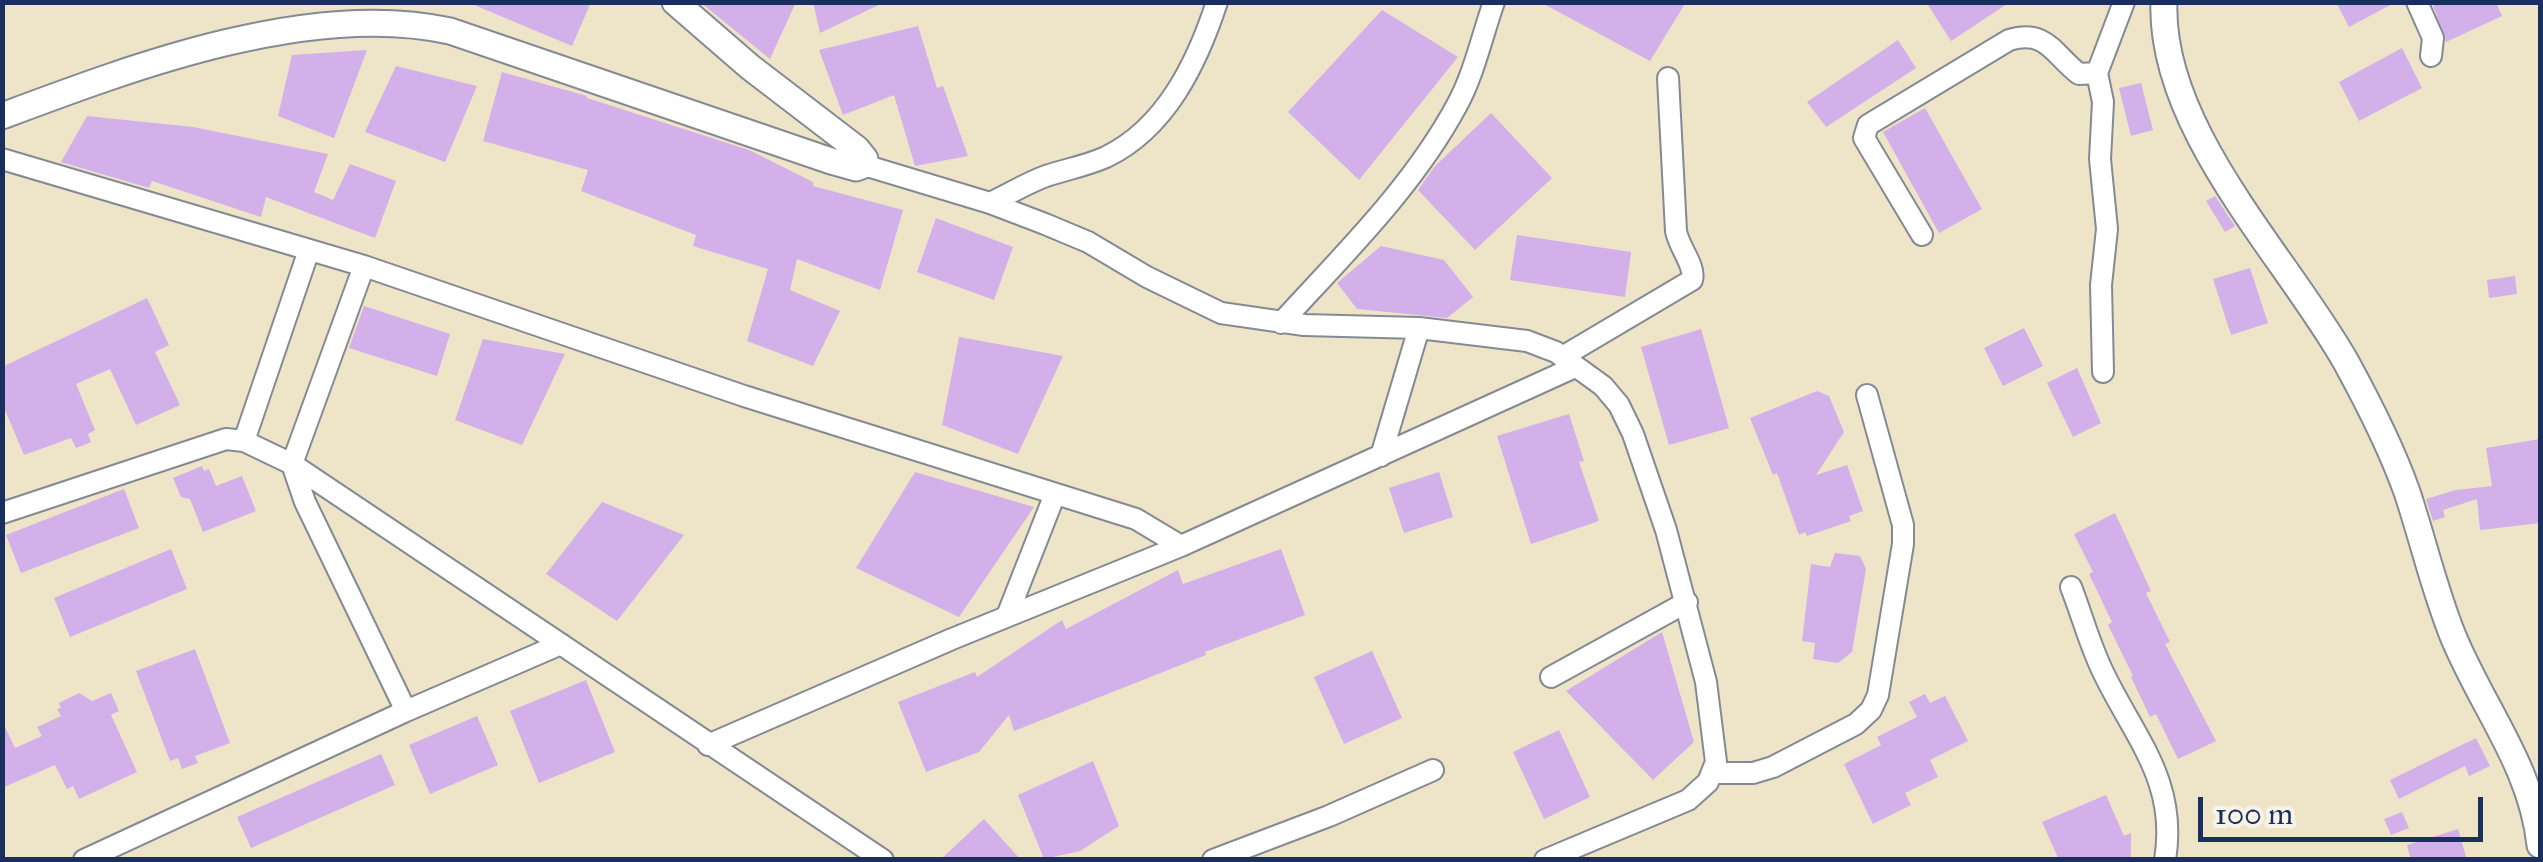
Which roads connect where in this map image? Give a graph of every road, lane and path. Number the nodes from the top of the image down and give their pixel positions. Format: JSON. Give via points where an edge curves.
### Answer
{"nodes":[{"id":1,"x":675,"y":2,"type":"edge"},
{"id":2,"x":1217,"y":2,"type":"edge"},
{"id":3,"x":1494,"y":2,"type":"edge"},
{"id":4,"x":2124,"y":2,"type":"edge"},
{"id":5,"x":2164,"y":2,"type":"edge"},
{"id":6,"x":2417,"y":2,"type":"edge"},
{"id":7,"x":2431,"y":56,"type":"dead end"},
{"id":8,"x":2097,"y":73,"type":"junction"},
{"id":9,"x":1668,"y":78,"type":"dead end"},
{"id":10,"x":2,"y":116,"type":"edge"},
{"id":11,"x":2,"y":160,"type":"edge"},
{"id":12,"x":864,"y":165,"type":"junction"},
{"id":13,"x":990,"y":203,"type":"junction"},
{"id":14,"x":1922,"y":235,"type":"dead end"},
{"id":15,"x":309,"y":250,"type":"junction"},
{"id":16,"x":364,"y":266,"type":"junction"},
{"id":17,"x":1281,"y":323,"type":"junction"},
{"id":18,"x":1418,"y":328,"type":"junction"},
{"id":19,"x":1568,"y":362,"type":"junction"},
{"id":20,"x":2103,"y":372,"type":"dead end"},
{"id":21,"x":1868,"y":395,"type":"dead end"},
{"id":22,"x":244,"y":441,"type":"junction"},
{"id":23,"x":1381,"y":456,"type":"junction"},
{"id":24,"x":292,"y":464,"type":"junction"},
{"id":25,"x":1055,"y":494,"type":"junction"},
{"id":26,"x":2,"y":513,"type":"edge"},
{"id":27,"x":1180,"y":546,"type":"junction"},
{"id":28,"x":2071,"y":587,"type":"dead end"},
{"id":29,"x":1687,"y":602,"type":"junction"},
{"id":30,"x":1008,"y":616,"type":"junction"},
{"id":31,"x":562,"y":644,"type":"junction"},
{"id":32,"x":1551,"y":678,"type":"dead end"},
{"id":33,"x":406,"y":710,"type":"junction"},
{"id":34,"x":708,"y":746,"type":"junction"},
{"id":35,"x":1433,"y":770,"type":"dead end"},
{"id":36,"x":1713,"y":774,"type":"junction"},
{"id":37,"x":2540,"y":844,"type":"edge"},
{"id":38,"x":84,"y":860,"type":"edge"},
{"id":39,"x":883,"y":860,"type":"edge"},
{"id":40,"x":1213,"y":860,"type":"edge"},
{"id":41,"x":1546,"y":860,"type":"edge"},
{"id":42,"x":2164,"y":860,"type":"edge"}],
"edges":[{"from":1,"to":12,"type":"street","via":[[857,149]]},
{"from":2,"to":13,"type":"street","via":[[1180,87],[1150,124],[1106,157],[1044,176]]},
{"from":3,"to":17,"type":"street","via":[[1465,88],[1438,136],[1360,238]]},
{"from":4,"to":8,"type":"street"},
{"from":5,"to":37,"type":"street","via":[[2166,52],[2182,98],[2381,428],[2453,635],[2537,816]]},
{"from":6,"to":7,"type":"street","via":[[2433,38]]},
{"from":8,"to":14,"type":"street","via":[[2079,74],[2042,38],[2022,36],[1868,125],[1864,138]]},
{"from":8,"to":20,"type":"street","via":[[2108,229],[2100,285]]},
{"from":9,"to":19,"type":"street","via":[[1676,230],[1692,280]]},
{"from":10,"to":12,"type":"street","via":[[202,45],[323,21],[383,19],[450,31],[831,161]]},
{"from":11,"to":15,"type":"street"},
{"from":12,"to":13,"type":"street"},
{"from":13,"to":17,"type":"street","via":[[1088,242],[1202,305]]},
{"from":15,"to":16,"type":"street"},
{"from":15,"to":22,"type":"street"},
{"from":16,"to":24,"type":"street"},
{"from":16,"to":25,"type":"street"},
{"from":17,"to":18,"type":"street"},
{"from":18,"to":19,"type":"street","via":[[1541,344]]},
{"from":18,"to":23,"type":"street"},
{"from":19,"to":23,"type":"street"},
{"from":19,"to":29,"type":"street","via":[[1610,394],[1633,434]]},
{"from":21,"to":36,"type":"street","via":[[1903,525],[1878,695],[1856,724],[1800,754],[1753,773]]},
{"from":22,"to":24,"type":"street"},
{"from":22,"to":26,"type":"street","via":[[218,442]]},
{"from":23,"to":27,"type":"street"},
{"from":24,"to":31,"type":"street"},
{"from":24,"to":33,"type":"street"},
{"from":25,"to":27,"type":"street","via":[[1136,519]]},
{"from":25,"to":30,"type":"street"},
{"from":27,"to":30,"type":"street"},
{"from":28,"to":42,"type":"street","via":[[2102,671],[2159,774]]},
{"from":29,"to":32,"type":"street"},
{"from":29,"to":36,"type":"street","via":[[1717,747]]},
{"from":30,"to":34,"type":"street"},
{"from":31,"to":33,"type":"street"},
{"from":31,"to":34,"type":"street"},
{"from":33,"to":38,"type":"street"},
{"from":34,"to":39,"type":"street"},
{"from":35,"to":40,"type":"street"},
{"from":36,"to":41,"type":"street","via":[[1688,800]]}]}
